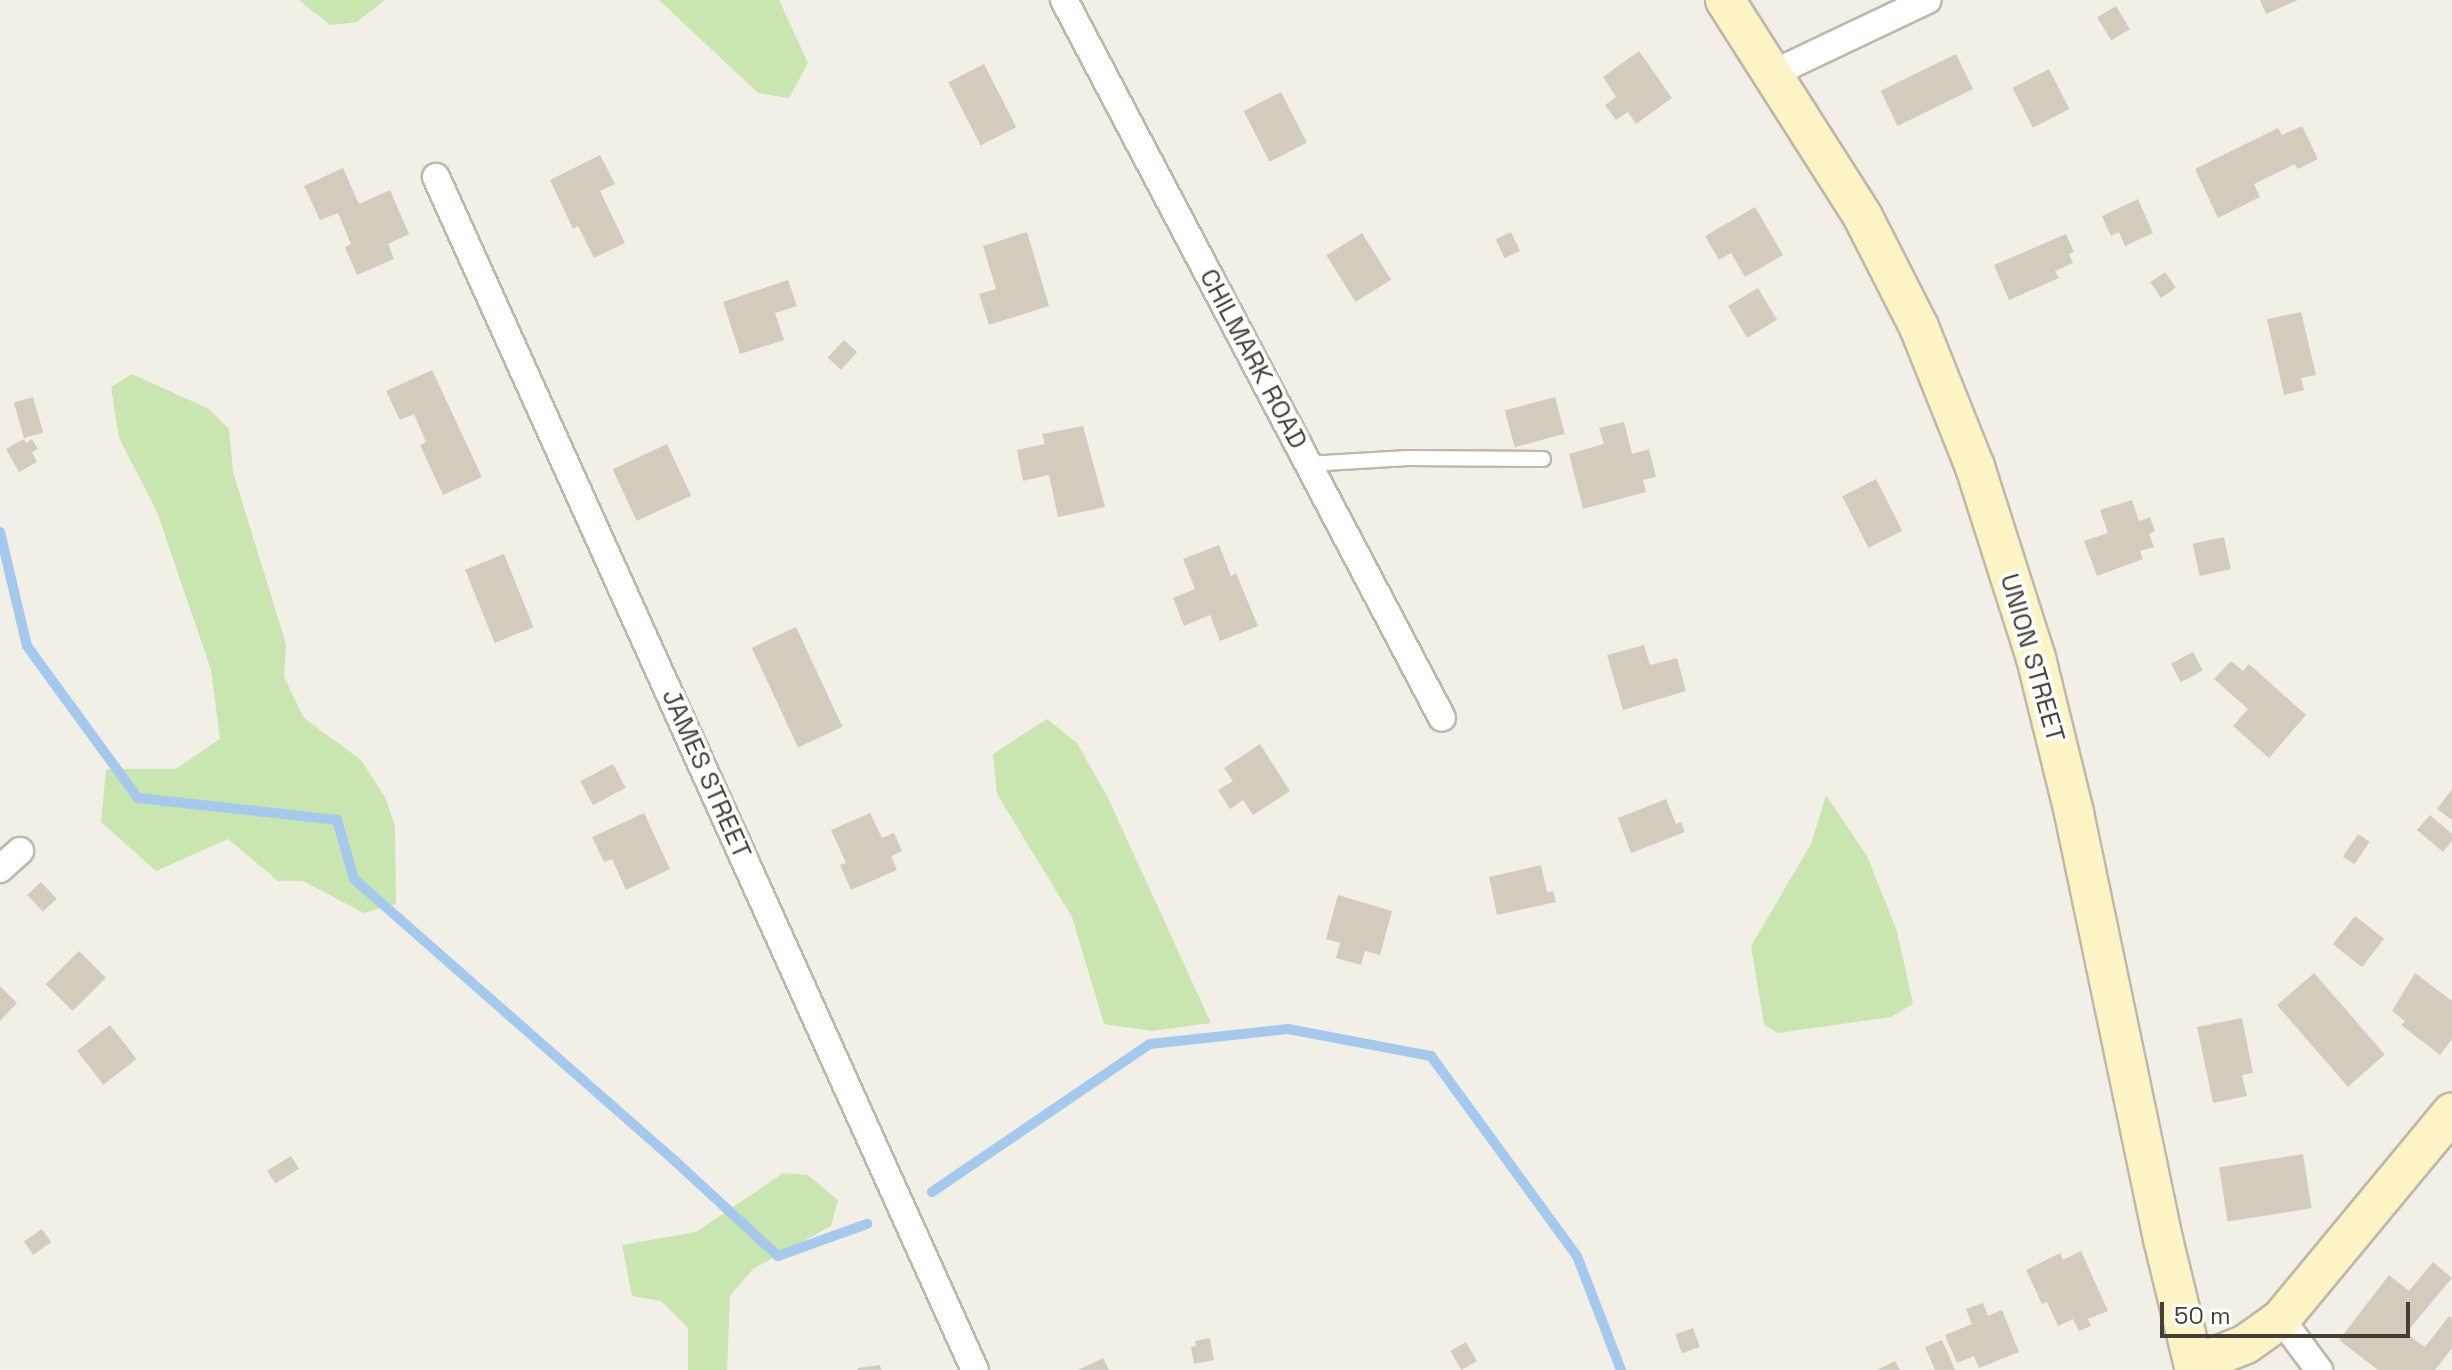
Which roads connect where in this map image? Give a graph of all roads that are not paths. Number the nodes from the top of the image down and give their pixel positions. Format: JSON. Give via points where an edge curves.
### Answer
{"nodes":[{"id":1,"x":1064,"y":0,"type":"edge"},
{"id":2,"x":1725,"y":0,"type":"edge"},
{"id":3,"x":1928,"y":0,"type":"edge"},
{"id":4,"x":1774,"y":73,"type":"junction"},
{"id":5,"x":436,"y":177,"type":"dead end"},
{"id":6,"x":1543,"y":459,"type":"dead end"},
{"id":7,"x":1308,"y":464,"type":"junction"},
{"id":8,"x":1442,"y":718,"type":"dead end"},
{"id":9,"x":20,"y":851,"type":"dead end"},
{"id":10,"x":0,"y":869,"type":"edge"},
{"id":11,"x":2452,"y":1112,"type":"edge"},
{"id":12,"x":2281,"y":1319,"type":"junction"},
{"id":13,"x":2190,"y":1368,"type":"edge"},
{"id":14,"x":975,"y":1370,"type":"edge"},
{"id":15,"x":2319,"y":1370,"type":"edge"}],
"edges":[{"from":1,"to":7,"type":"street","name":"CHILMARK ROAD"},
{"from":2,"to":4,"type":"main road","name":"UNION STREET"},
{"from":3,"to":4,"type":"street"},
{"from":4,"to":13,"type":"main road","name":"UNION STREET","via":[[1870,231],[1925,341],[1975,467],[2036,658],[2071,799]]},
{"from":5,"to":14,"type":"street","name":"JAMES STREET"},
{"from":6,"to":7,"type":"lane"},
{"from":7,"to":8,"type":"street","name":"CHILMARK ROAD"},
{"from":9,"to":10,"type":"street"},
{"from":11,"to":12,"type":"main road"},
{"from":12,"to":13,"type":"main road","via":[[2246,1344]]},
{"from":12,"to":15,"type":"street"}]}
